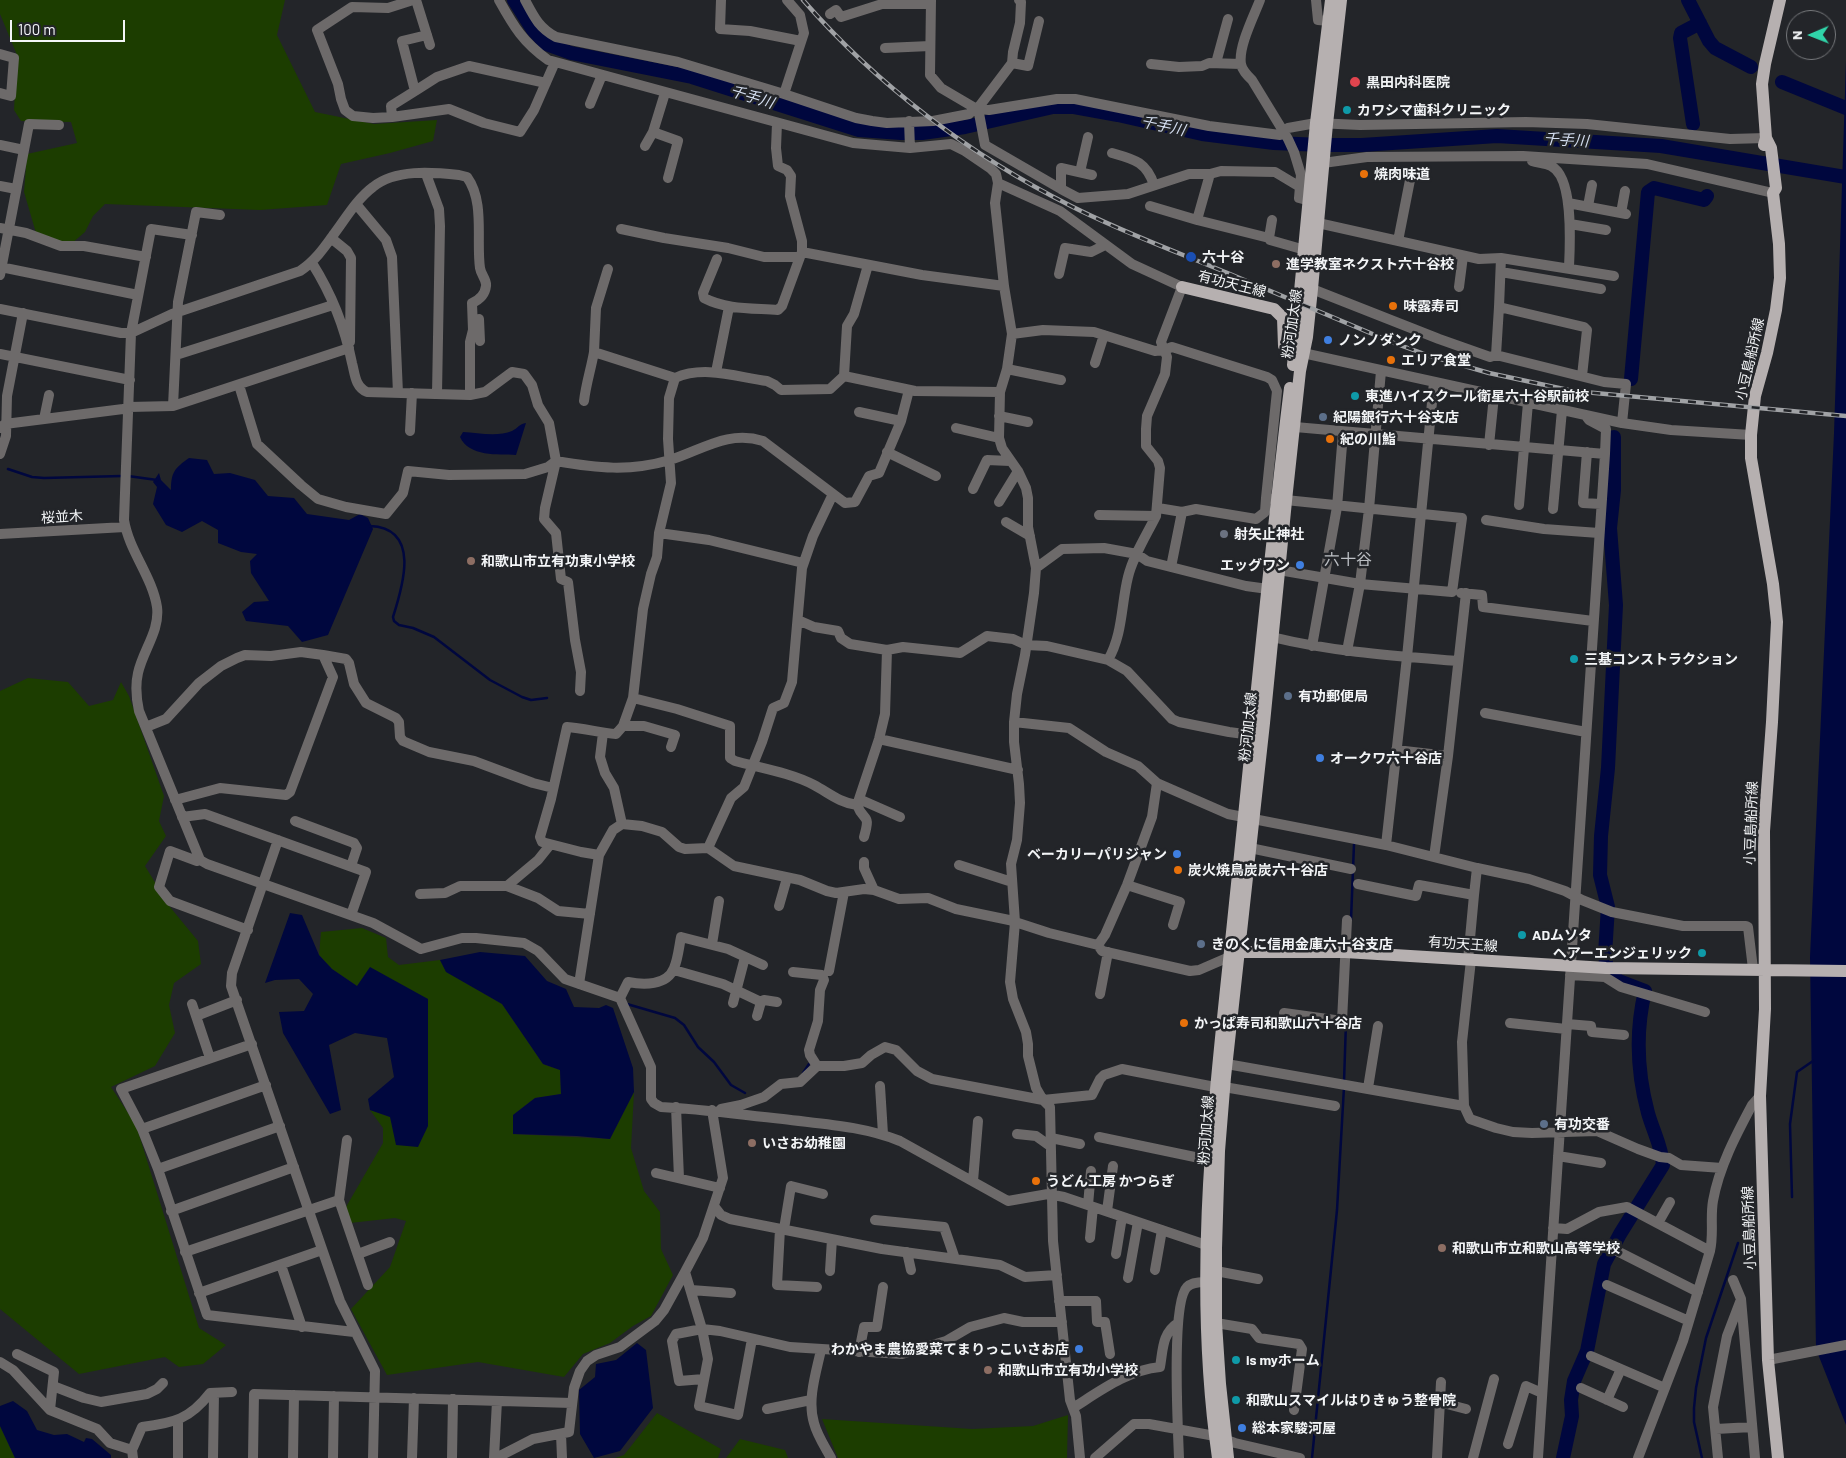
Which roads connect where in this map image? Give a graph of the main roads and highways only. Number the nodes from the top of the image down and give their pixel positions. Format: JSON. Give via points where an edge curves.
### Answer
{"nodes":[{"id":1,"x":1331,"y":0,"type":"edge"},
{"id":2,"x":1341,"y":0,"type":"edge"},
{"id":3,"x":1780,"y":0,"type":"edge"},
{"id":4,"x":1321,"y":126,"type":"junction"},
{"id":5,"x":1320,"y":160,"type":"junction"},
{"id":6,"x":1313,"y":223,"type":"junction"},
{"id":7,"x":1182,"y":287,"type":"road end"},
{"id":8,"x":1299,"y":352,"type":"junction"},
{"id":9,"x":1276,"y":500,"type":"junction"},
{"id":10,"x":1258,"y":735,"type":"junction"},
{"id":11,"x":1249,"y":818,"type":"junction"},
{"id":12,"x":1234,"y":954,"type":"junction"},
{"id":13,"x":1763,"y":970,"type":"junction"},
{"id":14,"x":1846,"y":971,"type":"edge"},
{"id":15,"x":1220,"y":1087,"type":"junction"},
{"id":16,"x":1211,"y":1247,"type":"junction"},
{"id":17,"x":1220,"y":1438,"type":"junction"},
{"id":18,"x":1218,"y":1458,"type":"edge"},
{"id":19,"x":1228,"y":1458,"type":"edge"},
{"id":20,"x":1778,"y":1458,"type":"edge"}],
"edges":[{"from":1,"to":4,"type":"main road","name":"粉河加太線"},
{"from":2,"to":4,"type":"main road","name":"粉河加太線"},
{"from":3,"to":13,"type":"main road","name":"小豆島船所線","via":[[1762,84],[1780,278],[1767,353],[1755,396],[1751,435],[1751,458],[1777,622],[1764,831]]},
{"from":4,"to":5,"type":"main road","name":"粉河加太線"},
{"from":5,"to":6,"type":"main road","name":"粉河加太線"},
{"from":5,"to":6,"type":"main road","name":"粉河加太線","via":[[1310,201]]},
{"from":6,"to":8,"type":"main road","name":"粉河加太線","via":[[1305,250]]},
{"from":6,"to":8,"type":"main road","name":"粉河加太線","via":[[1307,337]]},
{"from":7,"to":8,"type":"main road","name":"有功天王線","via":[[1274,309],[1283,318],[1284,346]]},
{"from":8,"to":9,"type":"main road","name":"粉河加太線"},
{"from":8,"to":9,"type":"main road","name":"粉河加太線","via":[[1295,427]]},
{"from":9,"to":10,"type":"main road","name":"粉河加太線","via":[[1258,665]]},
{"from":9,"to":10,"type":"main road","name":"粉河加太線","via":[[1279,570]]},
{"from":10,"to":11,"type":"main road","name":"粉河加太線"},
{"from":11,"to":12,"type":"main road","name":"粉河加太線"},
{"from":11,"to":12,"type":"main road","name":"粉河加太線","via":[[1250,848]]},
{"from":12,"to":13,"type":"main road","name":"有功天王線","via":[[1346,952],[1470,960],[1570,971]]},
{"from":12,"to":15,"type":"main road","name":"粉河加太線"},
{"from":13,"to":14,"type":"main road","name":"有功天王線"},
{"from":13,"to":20,"type":"main road","name":"小豆島船所線","via":[[1765,1009],[1760,1096]]},
{"from":15,"to":16,"type":"main road","name":"粉河加太線","via":[[1219,1152]]},
{"from":15,"to":16,"type":"main road","name":"粉河加太線","via":[[1209,1160]]},
{"from":16,"to":17,"type":"main road","name":"粉河加太線","via":[[1216,1271]]},
{"from":16,"to":17,"type":"main road","name":"粉河加太線","via":[[1205,1282],[1207,1331]]},
{"from":17,"to":18,"type":"main road","name":"粉河加太線"},
{"from":17,"to":19,"type":"main road","name":"粉河加太線"}]}
